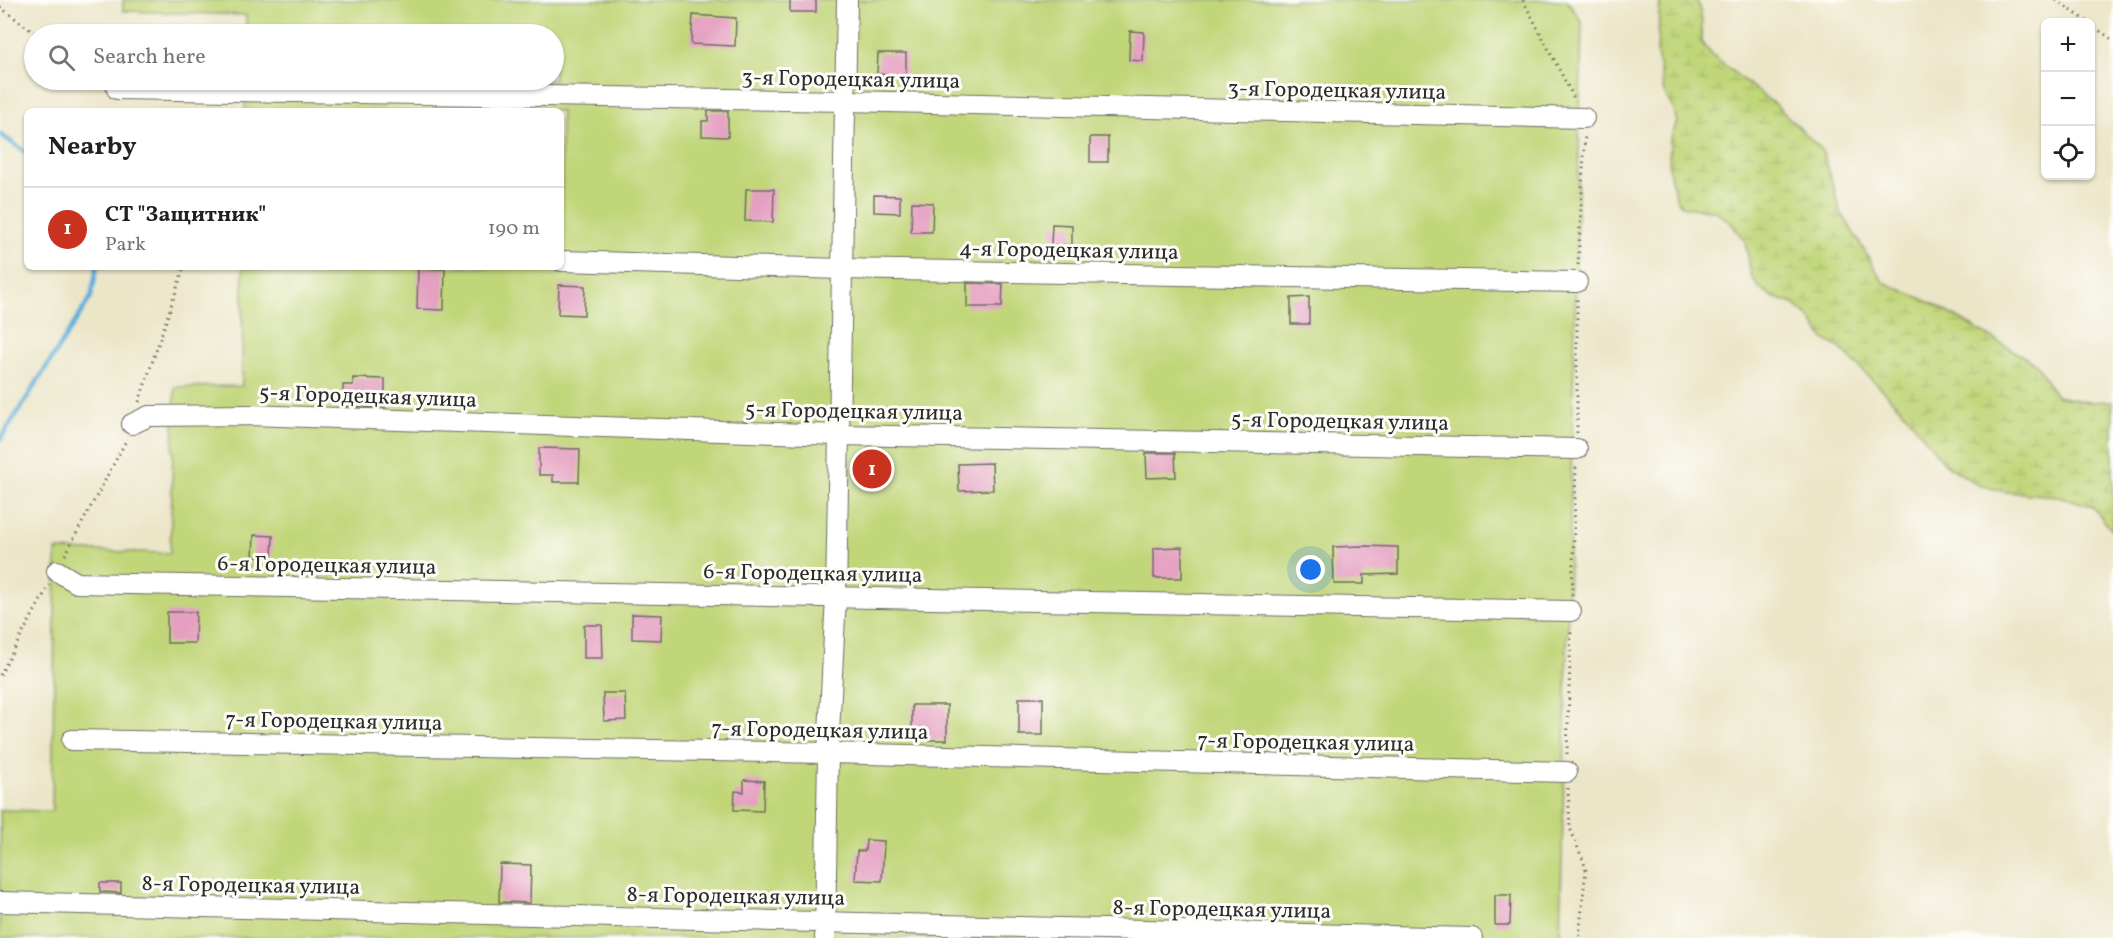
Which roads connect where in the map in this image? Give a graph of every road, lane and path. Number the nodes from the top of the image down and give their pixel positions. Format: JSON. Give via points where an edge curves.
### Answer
{"nodes":[{"id":1,"x":847,"y":0,"type":"edge"},
{"id":2,"x":2056,"y":0,"type":"edge"},
{"id":3,"x":0,"y":7,"type":"edge"},
{"id":4,"x":2082,"y":18,"type":"edge"},
{"id":5,"x":24,"y":25,"type":"edge"},
{"id":6,"x":2095,"y":27,"type":"edge"},
{"id":7,"x":2113,"y":40,"type":"edge"},
{"id":8,"x":178,"y":90,"type":"edge"},
{"id":9,"x":846,"y":101,"type":"junction"},
{"id":10,"x":1584,"y":118,"type":"dead end"},
{"id":11,"x":564,"y":261,"type":"edge"},
{"id":12,"x":183,"y":270,"type":"edge"},
{"id":13,"x":842,"y":270,"type":"junction"},
{"id":14,"x":1577,"y":282,"type":"dead end"},
{"id":15,"x":132,"y":424,"type":"junction"},
{"id":16,"x":839,"y":435,"type":"junction"},
{"id":17,"x":1576,"y":449,"type":"dead end"},
{"id":18,"x":57,"y":571,"type":"junction"},
{"id":19,"x":836,"y":596,"type":"junction"},
{"id":20,"x":1571,"y":611,"type":"dead end"},
{"id":21,"x":0,"y":675,"type":"edge"},
{"id":22,"x":72,"y":740,"type":"dead end"},
{"id":23,"x":828,"y":753,"type":"junction"},
{"id":24,"x":1567,"y":772,"type":"dead end"},
{"id":25,"x":0,"y":902,"type":"edge"},
{"id":26,"x":825,"y":930,"type":"edge"},
{"id":27,"x":1472,"y":938,"type":"edge"}],
"edges":[{"from":1,"to":9,"type":"street"},
{"from":2,"to":4,"type":"path"},
{"from":3,"to":5,"type":"path"},
{"from":6,"to":7,"type":"path"},
{"from":8,"to":9,"type":"street","name":"3-я Городецкая улица"},
{"from":9,"to":10,"type":"street","name":"3-я Городецкая улица"},
{"from":9,"to":13,"type":"street"},
{"from":11,"to":13,"type":"street","name":"4-я Городецкая улица"},
{"from":12,"to":15,"type":"path"},
{"from":13,"to":14,"type":"street","name":"4-я Городецкая улица"},
{"from":13,"to":16,"type":"street"},
{"from":15,"to":16,"type":"street","name":"5-я Городецкая улица","via":[[149,416],[249,416]]},
{"from":15,"to":18,"type":"path","via":[[124,448]]},
{"from":16,"to":17,"type":"street","name":"5-я Городецкая улица"},
{"from":16,"to":19,"type":"street"},
{"from":18,"to":19,"type":"street","name":"6-я Городецкая улица","via":[[78,583]]},
{"from":18,"to":21,"type":"path"},
{"from":19,"to":20,"type":"street","name":"6-я Городецкая улица"},
{"from":19,"to":23,"type":"street"},
{"from":22,"to":23,"type":"street","name":"7-я Городецкая улица"},
{"from":23,"to":24,"type":"street","name":"7-я Городецкая улица"},
{"from":23,"to":26,"type":"street"},
{"from":25,"to":26,"type":"street","name":"8-я Городецкая улица"},
{"from":26,"to":27,"type":"street","name":"8-я Городецкая улица"}]}
